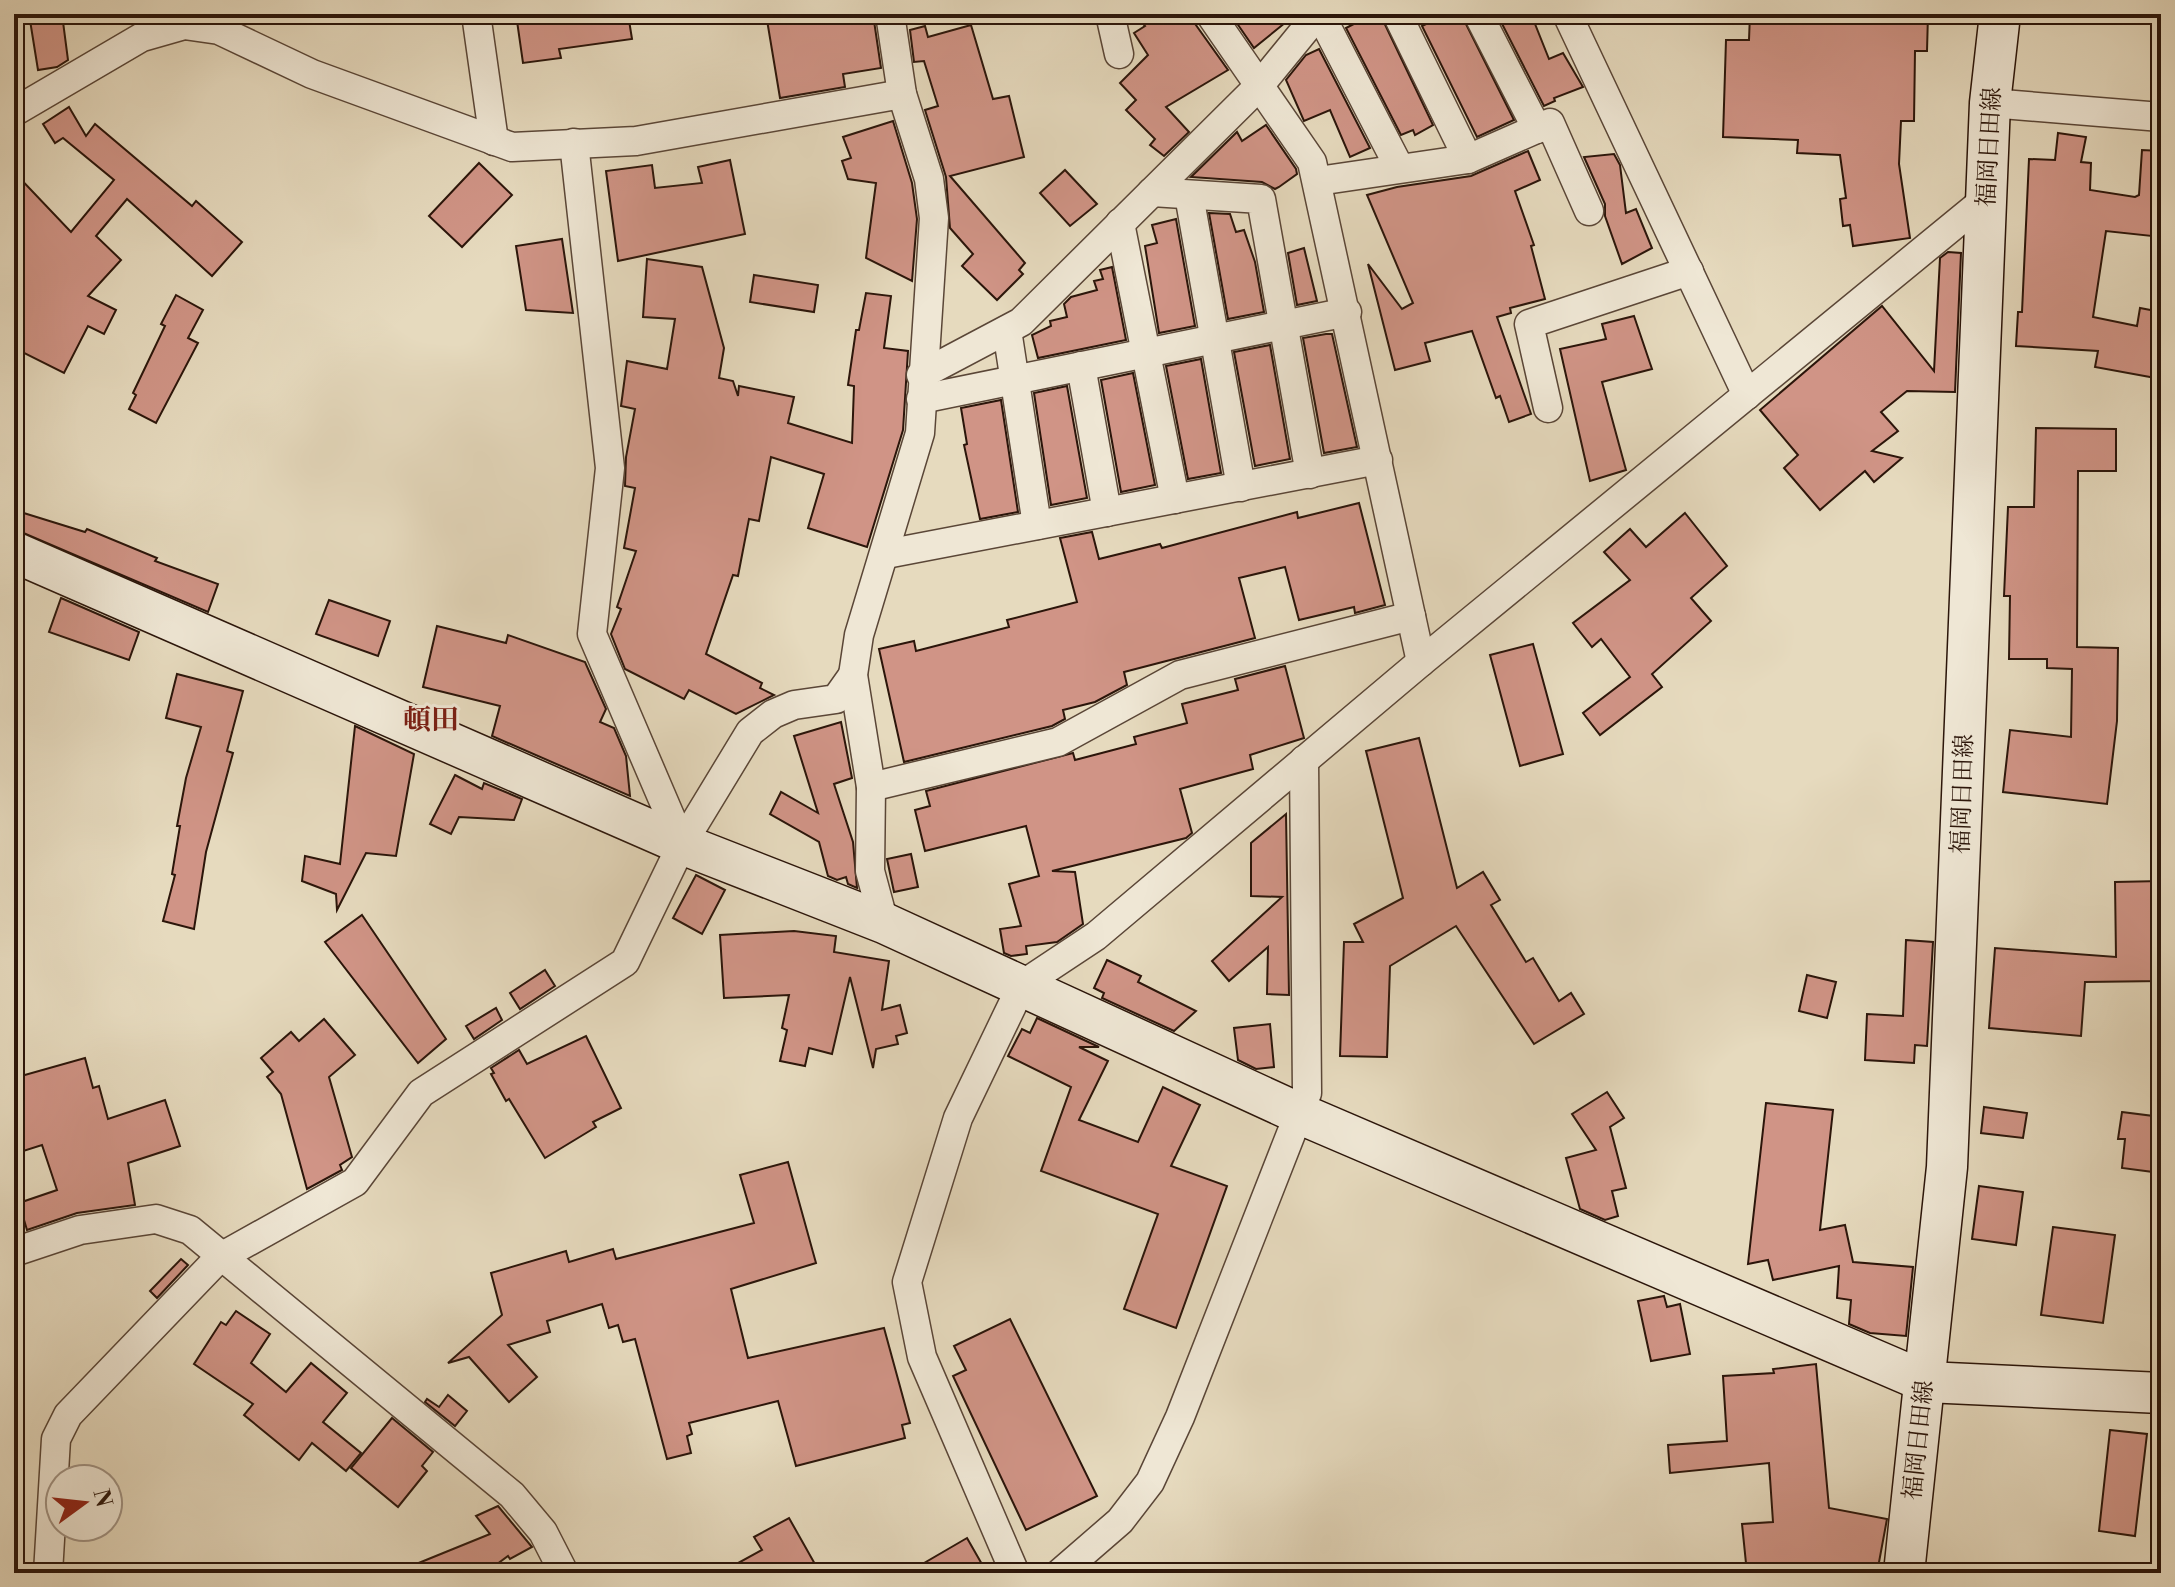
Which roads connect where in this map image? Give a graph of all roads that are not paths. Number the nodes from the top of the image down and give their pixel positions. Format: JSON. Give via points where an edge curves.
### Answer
{"nodes":[{"id":1,"x":476,"y":14,"type":"edge"},
{"id":2,"x":890,"y":14,"type":"edge"},
{"id":3,"x":1110,"y":14,"type":"edge"},
{"id":4,"x":1210,"y":14,"type":"edge"},
{"id":5,"x":1319,"y":14,"type":"edge"},
{"id":6,"x":1397,"y":14,"type":"edge"},
{"id":7,"x":1478,"y":14,"type":"edge"},
{"id":8,"x":1567,"y":14,"type":"edge"},
{"id":9,"x":2000,"y":14,"type":"edge"},
{"id":10,"x":1119,"y":54,"type":"dead end"},
{"id":11,"x":1260,"y":85,"type":"junction"},
{"id":12,"x":902,"y":94,"type":"junction"},
{"id":13,"x":1990,"y":103,"type":"junction"},
{"id":14,"x":14,"y":112,"type":"edge"},
{"id":15,"x":2161,"y":117,"type":"edge"},
{"id":16,"x":1537,"y":129,"type":"junction"},
{"id":17,"x":494,"y":141,"type":"junction"},
{"id":18,"x":574,"y":143,"type":"junction"},
{"id":19,"x":1468,"y":159,"type":"junction"},
{"id":20,"x":1399,"y":167,"type":"junction"},
{"id":21,"x":1318,"y":181,"type":"junction"},
{"id":22,"x":1152,"y":192,"type":"junction"},
{"id":23,"x":1189,"y":195,"type":"junction"},
{"id":24,"x":1987,"y":198,"type":"junction"},
{"id":25,"x":1589,"y":211,"type":"dead end"},
{"id":26,"x":1120,"y":223,"type":"junction"},
{"id":27,"x":1689,"y":271,"type":"junction"},
{"id":28,"x":1347,"y":312,"type":"junction"},
{"id":29,"x":1284,"y":325,"type":"junction"},
{"id":30,"x":1007,"y":330,"type":"junction"},
{"id":31,"x":1215,"y":339,"type":"junction"},
{"id":32,"x":1148,"y":352,"type":"junction"},
{"id":33,"x":1081,"y":366,"type":"junction"},
{"id":34,"x":1015,"y":379,"type":"junction"},
{"id":35,"x":921,"y":387,"type":"junction"},
{"id":36,"x":1747,"y":395,"type":"junction"},
{"id":37,"x":1548,"y":408,"type":"dead end"},
{"id":38,"x":1378,"y":460,"type":"junction"},
{"id":39,"x":1310,"y":474,"type":"junction"},
{"id":40,"x":1241,"y":487,"type":"junction"},
{"id":41,"x":1175,"y":499,"type":"junction"},
{"id":42,"x":1107,"y":512,"type":"junction"},
{"id":43,"x":1037,"y":525,"type":"junction"},
{"id":44,"x":14,"y":552,"type":"edge"},
{"id":45,"x":886,"y":554,"type":"junction"},
{"id":46,"x":1411,"y":616,"type":"junction"},
{"id":47,"x":1421,"y":662,"type":"junction"},
{"id":48,"x":853,"y":675,"type":"junction"},
{"id":49,"x":1304,"y":760,"type":"junction"},
{"id":50,"x":871,"y":787,"type":"junction"},
{"id":51,"x":682,"y":844,"type":"junction"},
{"id":52,"x":884,"y":923,"type":"junction"},
{"id":53,"x":1022,"y":985,"type":"junction"},
{"id":54,"x":1298,"y":1113,"type":"junction"},
{"id":55,"x":14,"y":1252,"type":"edge"},
{"id":56,"x":219,"y":1258,"type":"junction"},
{"id":57,"x":1926,"y":1382,"type":"junction"},
{"id":58,"x":2161,"y":1393,"type":"edge"},
{"id":59,"x":48,"y":1573,"type":"edge"},
{"id":60,"x":564,"y":1573,"type":"edge"},
{"id":61,"x":1015,"y":1573,"type":"edge"},
{"id":62,"x":1060,"y":1573,"type":"edge"},
{"id":63,"x":1904,"y":1573,"type":"edge"}],
"edges":[{"from":1,"to":17,"type":"street"},
{"from":2,"to":12,"type":"street"},
{"from":3,"to":10,"type":"street"},
{"from":4,"to":11,"type":"street"},
{"from":5,"to":11,"type":"street"},
{"from":5,"to":20,"type":"street"},
{"from":6,"to":19,"type":"street"},
{"from":7,"to":16,"type":"street"},
{"from":8,"to":27,"type":"street"},
{"from":9,"to":13,"type":"street","name":"福岡日田線"},
{"from":11,"to":21,"type":"street","via":[[1312,162]]},
{"from":11,"to":22,"type":"street"},
{"from":12,"to":18,"type":"street","via":[[636,141]]},
{"from":12,"to":35,"type":"street","via":[[934,199]]},
{"from":13,"to":15,"type":"street"},
{"from":13,"to":24,"type":"street","name":"福岡日田線"},
{"from":14,"to":17,"type":"street","via":[[142,37],[184,25],[219,30],[312,74]]},
{"from":16,"to":19,"type":"street"},
{"from":16,"to":25,"type":"street","via":[[1550,123]]},
{"from":17,"to":18,"type":"street","via":[[512,147]]},
{"from":18,"to":51,"type":"street","via":[[610,468],[592,634]]},
{"from":19,"to":20,"type":"street"},
{"from":20,"to":21,"type":"street"},
{"from":21,"to":28,"type":"street"},
{"from":22,"to":23,"type":"street"},
{"from":22,"to":26,"type":"street"},
{"from":23,"to":29,"type":"street","via":[[1261,199]]},
{"from":23,"to":31,"type":"street"},
{"from":24,"to":36,"type":"street"},
{"from":24,"to":57,"type":"street","name":"福岡日田線","via":[[1947,1167]]},
{"from":26,"to":30,"type":"street"},
{"from":26,"to":32,"type":"street"},
{"from":27,"to":36,"type":"street"},
{"from":27,"to":37,"type":"street","via":[[1529,324]]},
{"from":28,"to":29,"type":"street"},
{"from":28,"to":38,"type":"street"},
{"from":29,"to":31,"type":"street"},
{"from":29,"to":39,"type":"street"},
{"from":30,"to":34,"type":"street"},
{"from":30,"to":35,"type":"street"},
{"from":31,"to":32,"type":"street"},
{"from":31,"to":40,"type":"street"},
{"from":32,"to":33,"type":"street"},
{"from":32,"to":41,"type":"street"},
{"from":33,"to":34,"type":"street"},
{"from":33,"to":42,"type":"street"},
{"from":34,"to":35,"type":"street"},
{"from":34,"to":43,"type":"street"},
{"from":35,"to":45,"type":"street","via":[[920,433]]},
{"from":36,"to":47,"type":"street"},
{"from":38,"to":39,"type":"street"},
{"from":38,"to":46,"type":"street"},
{"from":39,"to":40,"type":"street"},
{"from":40,"to":41,"type":"street"},
{"from":41,"to":42,"type":"street"},
{"from":42,"to":43,"type":"street"},
{"from":43,"to":45,"type":"street"},
{"from":44,"to":51,"type":"street"},
{"from":45,"to":48,"type":"street","via":[[859,635]]},
{"from":46,"to":47,"type":"street"},
{"from":46,"to":50,"type":"street","via":[[1180,675],[1058,742]]},
{"from":47,"to":49,"type":"street"},
{"from":48,"to":50,"type":"street"},
{"from":48,"to":51,"type":"street","via":[[836,699],[794,705],[750,732]]},
{"from":49,"to":53,"type":"street","via":[[1096,936]]},
{"from":49,"to":54,"type":"street","via":[[1307,1093]]},
{"from":50,"to":52,"type":"street","via":[[870,871]]},
{"from":51,"to":52,"type":"street"},
{"from":51,"to":56,"type":"street","via":[[625,962],[421,1093],[355,1182]]},
{"from":52,"to":53,"type":"street"},
{"from":53,"to":54,"type":"street"},
{"from":53,"to":61,"type":"street","via":[[958,1118],[907,1282],[922,1357]]},
{"from":54,"to":57,"type":"street"},
{"from":54,"to":62,"type":"street","via":[[1150,1482],[1120,1521]]},
{"from":55,"to":56,"type":"street","via":[[80,1230],[156,1219],[190,1230]]},
{"from":56,"to":59,"type":"street","via":[[68,1415],[56,1439]]},
{"from":56,"to":60,"type":"street","via":[[512,1495],[543,1532]]},
{"from":57,"to":58,"type":"street"},
{"from":57,"to":63,"type":"street","name":"福岡日田線"}]}
